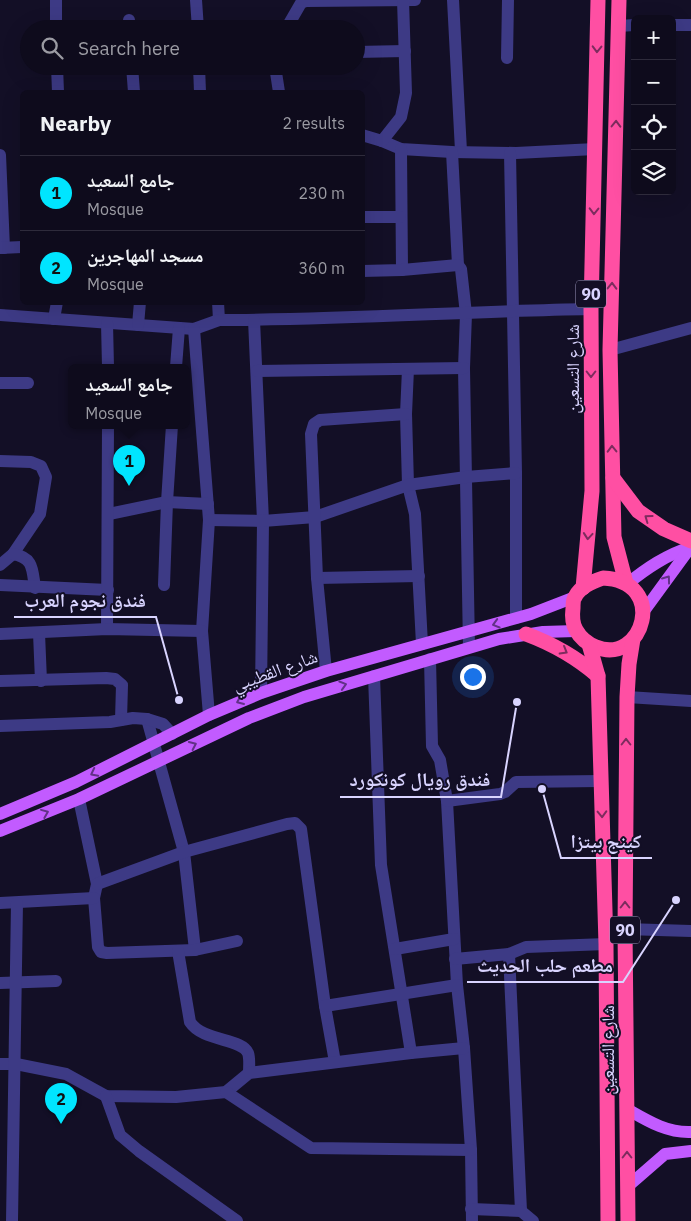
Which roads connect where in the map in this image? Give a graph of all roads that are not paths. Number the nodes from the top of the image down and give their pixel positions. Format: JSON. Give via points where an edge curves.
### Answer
{"nodes":[{"id":1,"x":56,"y":0,"type":"edge"},
{"id":2,"x":196,"y":0,"type":"edge"},
{"id":3,"x":403,"y":0,"type":"edge"},
{"id":4,"x":415,"y":0,"type":"edge"},
{"id":5,"x":453,"y":0,"type":"edge"},
{"id":6,"x":508,"y":0,"type":"edge"},
{"id":7,"x":598,"y":0,"type":"edge"},
{"id":8,"x":619,"y":0,"type":"edge"},
{"id":9,"x":56,"y":20,"type":"edge"},
{"id":10,"x":197,"y":20,"type":"edge"},
{"id":11,"x":291,"y":20,"type":"edge"},
{"id":12,"x":676,"y":25,"type":"edge"},
{"id":13,"x":691,"y":25,"type":"edge"},
{"id":14,"x":618,"y":26,"type":"junction"},
{"id":15,"x":631,"y":26,"type":"edge"},
{"id":16,"x":405,"y":51,"type":"junction"},
{"id":17,"x":365,"y":52,"type":"edge"},
{"id":18,"x":507,"y":58,"type":"dead end"},
{"id":19,"x":57,"y":75,"type":"edge"},
{"id":20,"x":133,"y":75,"type":"edge"},
{"id":21,"x":199,"y":75,"type":"edge"},
{"id":22,"x":276,"y":75,"type":"edge"},
{"id":23,"x":58,"y":90,"type":"edge"},
{"id":24,"x":134,"y":90,"type":"edge"},
{"id":25,"x":200,"y":90,"type":"edge"},
{"id":26,"x":279,"y":90,"type":"edge"},
{"id":27,"x":365,"y":136,"type":"edge"},
{"id":28,"x":382,"y":141,"type":"junction"},
{"id":29,"x":401,"y":149,"type":"junction"},
{"id":30,"x":595,"y":149,"type":"junction"},
{"id":31,"x":456,"y":152,"type":"junction"},
{"id":32,"x":510,"y":153,"type":"junction"},
{"id":33,"x":0,"y":155,"type":"edge"},
{"id":34,"x":365,"y":217,"type":"edge"},
{"id":35,"x":400,"y":217,"type":"junction"},
{"id":36,"x":2,"y":248,"type":"edge"},
{"id":37,"x":20,"y":248,"type":"edge"},
{"id":38,"x":458,"y":265,"type":"junction"},
{"id":39,"x":365,"y":270,"type":"edge"},
{"id":40,"x":402,"y":270,"type":"junction"},
{"id":41,"x":56,"y":305,"type":"edge"},
{"id":42,"x":140,"y":305,"type":"edge"},
{"id":43,"x":218,"y":305,"type":"edge"},
{"id":44,"x":591,"y":309,"type":"junction"},
{"id":45,"x":513,"y":310,"type":"junction"},
{"id":46,"x":466,"y":314,"type":"junction"},
{"id":47,"x":0,"y":315,"type":"edge"},
{"id":48,"x":54,"y":320,"type":"junction"},
{"id":49,"x":219,"y":320,"type":"junction"},
{"id":50,"x":254,"y":320,"type":"junction"},
{"id":51,"x":107,"y":323,"type":"junction"},
{"id":52,"x":138,"y":325,"type":"junction"},
{"id":53,"x":179,"y":328,"type":"junction"},
{"id":54,"x":691,"y":328,"type":"edge"},
{"id":55,"x":194,"y":329,"type":"junction"},
{"id":56,"x":610,"y":350,"type":"junction"},
{"id":57,"x":108,"y":364,"type":"edge"},
{"id":58,"x":176,"y":364,"type":"edge"},
{"id":59,"x":464,"y":368,"type":"junction"},
{"id":60,"x":408,"y":369,"type":"junction"},
{"id":61,"x":257,"y":370,"type":"junction"},
{"id":62,"x":0,"y":383,"type":"edge"},
{"id":63,"x":28,"y":383,"type":"dead end"},
{"id":64,"x":406,"y":414,"type":"junction"},
{"id":65,"x":108,"y":429,"type":"edge"},
{"id":66,"x":172,"y":429,"type":"edge"},
{"id":67,"x":0,"y":461,"type":"edge"},
{"id":68,"x":516,"y":473,"type":"junction"},
{"id":69,"x":466,"y":477,"type":"junction"},
{"id":70,"x":613,"y":478,"type":"junction"},
{"id":71,"x":408,"y":485,"type":"junction"},
{"id":72,"x":167,"y":502,"type":"junction"},
{"id":73,"x":208,"y":504,"type":"junction"},
{"id":74,"x":109,"y":514,"type":"junction"},
{"id":75,"x":315,"y":518,"type":"junction"},
{"id":76,"x":209,"y":520,"type":"junction"},
{"id":77,"x":263,"y":521,"type":"junction"},
{"id":78,"x":691,"y":545,"type":"edge"},
{"id":79,"x":13,"y":554,"type":"junction"},
{"id":80,"x":0,"y":565,"type":"edge"},
{"id":81,"x":419,"y":576,"type":"junction"},
{"id":82,"x":317,"y":578,"type":"junction"},
{"id":83,"x":627,"y":584,"type":"junction"},
{"id":84,"x":0,"y":585,"type":"edge"},
{"id":85,"x":164,"y":585,"type":"dead end"},
{"id":86,"x":36,"y":588,"type":"junction"},
{"id":87,"x":108,"y":590,"type":"junction"},
{"id":88,"x":579,"y":592,"type":"junction"},
{"id":89,"x":644,"y":611,"type":"junction"},
{"id":90,"x":516,"y":618,"type":"junction"},
{"id":91,"x":107,"y":629,"type":"junction"},
{"id":92,"x":202,"y":631,"type":"junction"},
{"id":93,"x":468,"y":631,"type":"junction"},
{"id":94,"x":576,"y":631,"type":"junction"},
{"id":95,"x":39,"y":633,"type":"junction"},
{"id":96,"x":0,"y":634,"type":"edge"},
{"id":97,"x":526,"y":634,"type":"junction"},
{"id":98,"x":633,"y":639,"type":"junction"},
{"id":99,"x":422,"y":644,"type":"junction"},
{"id":100,"x":589,"y":644,"type":"junction"},
{"id":101,"x":469,"y":648,"type":"junction"},
{"id":102,"x":430,"y":659,"type":"junction"},
{"id":103,"x":326,"y":671,"type":"junction"},
{"id":104,"x":374,"y":676,"type":"junction"},
{"id":105,"x":598,"y":676,"type":"junction"},
{"id":106,"x":41,"y":681,"type":"junction"},
{"id":107,"x":0,"y":682,"type":"edge"},
{"id":108,"x":261,"y":693,"type":"junction"},
{"id":109,"x":627,"y":697,"type":"junction"},
{"id":110,"x":691,"y":701,"type":"edge"},
{"id":111,"x":209,"y":715,"type":"junction"},
{"id":112,"x":147,"y":719,"type":"junction"},
{"id":113,"x":121,"y":720,"type":"junction"},
{"id":114,"x":0,"y":726,"type":"edge"},
{"id":115,"x":172,"y":734,"type":"junction"},
{"id":116,"x":154,"y":744,"type":"junction"},
{"id":117,"x":158,"y":761,"type":"junction"},
{"id":118,"x":601,"y":781,"type":"junction"},
{"id":119,"x":79,"y":799,"type":"junction"},
{"id":120,"x":446,"y":801,"type":"junction"},
{"id":121,"x":0,"y":814,"type":"edge"},
{"id":122,"x":0,"y":831,"type":"edge"},
{"id":123,"x":184,"y":852,"type":"junction"},
{"id":124,"x":97,"y":884,"type":"junction"},
{"id":125,"x":94,"y":898,"type":"junction"},
{"id":126,"x":0,"y":903,"type":"edge"},
{"id":127,"x":17,"y":903,"type":"junction"},
{"id":128,"x":625,"y":930,"type":"junction"},
{"id":129,"x":691,"y":931,"type":"edge"},
{"id":130,"x":454,"y":939,"type":"junction"},
{"id":131,"x":237,"y":941,"type":"dead end"},
{"id":132,"x":606,"y":944,"type":"junction"},
{"id":133,"x":395,"y":949,"type":"junction"},
{"id":134,"x":195,"y":950,"type":"junction"},
{"id":135,"x":178,"y":951,"type":"junction"},
{"id":136,"x":509,"y":954,"type":"junction"},
{"id":137,"x":455,"y":958,"type":"junction"},
{"id":138,"x":56,"y":981,"type":"dead end"},
{"id":139,"x":0,"y":983,"type":"edge"},
{"id":140,"x":15,"y":983,"type":"junction"},
{"id":141,"x":457,"y":985,"type":"junction"},
{"id":142,"x":402,"y":995,"type":"junction"},
{"id":143,"x":325,"y":1006,"type":"junction"},
{"id":144,"x":464,"y":1048,"type":"junction"},
{"id":145,"x":411,"y":1053,"type":"junction"},
{"id":146,"x":335,"y":1062,"type":"junction"},
{"id":147,"x":0,"y":1064,"type":"edge"},
{"id":148,"x":16,"y":1064,"type":"junction"},
{"id":149,"x":249,"y":1073,"type":"junction"},
{"id":150,"x":226,"y":1092,"type":"junction"},
{"id":151,"x":106,"y":1096,"type":"junction"},
{"id":152,"x":627,"y":1110,"type":"junction"},
{"id":153,"x":691,"y":1132,"type":"edge"},
{"id":154,"x":471,"y":1150,"type":"junction"},
{"id":155,"x":691,"y":1152,"type":"edge"},
{"id":156,"x":627,"y":1187,"type":"junction"},
{"id":157,"x":521,"y":1211,"type":"junction"},
{"id":158,"x":472,"y":1215,"type":"edge"},
{"id":159,"x":12,"y":1221,"type":"edge"},
{"id":160,"x":237,"y":1221,"type":"edge"},
{"id":161,"x":534,"y":1221,"type":"edge"},
{"id":162,"x":608,"y":1221,"type":"edge"},
{"id":163,"x":628,"y":1221,"type":"edge"}],
"edges":[{"from":1,"to":9,"type":"street"},
{"from":2,"to":10,"type":"street"},
{"from":3,"to":4,"type":"street"},
{"from":3,"to":11,"type":"street","via":[[306,1],[301,3]]},
{"from":3,"to":16,"type":"street"},
{"from":5,"to":31,"type":"street"},
{"from":6,"to":18,"type":"street"},
{"from":7,"to":30,"type":"highway","name":"شارع التسعين","number":"90","one_way":true},
{"from":8,"to":14,"type":"highway","number":"90"},
{"from":12,"to":13,"type":"street"},
{"from":14,"to":15,"type":"street"},
{"from":56,"to":14,"type":"highway","number":"90","one_way":true},
{"from":16,"to":17,"type":"street"},
{"from":16,"to":28,"type":"street","via":[[406,93],[401,117]]},
{"from":19,"to":23,"type":"street"},
{"from":20,"to":24,"type":"street"},
{"from":21,"to":25,"type":"street"},
{"from":22,"to":26,"type":"street"},
{"from":27,"to":28,"type":"street"},
{"from":28,"to":29,"type":"street"},
{"from":29,"to":31,"type":"street"},
{"from":29,"to":35,"type":"street"},
{"from":30,"to":32,"type":"street"},
{"from":30,"to":44,"type":"highway","name":"شارع التسعين","number":"90","one_way":true},
{"from":31,"to":32,"type":"street"},
{"from":31,"to":38,"type":"street"},
{"from":32,"to":45,"type":"street"},
{"from":33,"to":36,"type":"street"},
{"from":34,"to":35,"type":"street"},
{"from":35,"to":40,"type":"street"},
{"from":36,"to":37,"type":"street"},
{"from":38,"to":40,"type":"street"},
{"from":38,"to":46,"type":"street"},
{"from":39,"to":40,"type":"street"},
{"from":41,"to":48,"type":"street"},
{"from":42,"to":52,"type":"street"},
{"from":43,"to":49,"type":"street"},
{"from":44,"to":45,"type":"street"},
{"from":44,"to":88,"type":"highway","name":"شارع التسعين","number":"90","one_way":true,"via":[[592,491]]},
{"from":45,"to":46,"type":"street"},
{"from":45,"to":68,"type":"street"},
{"from":46,"to":50,"type":"street"},
{"from":46,"to":59,"type":"street"},
{"from":47,"to":48,"type":"street"},
{"from":48,"to":51,"type":"street"},
{"from":49,"to":50,"type":"street"},
{"from":49,"to":55,"type":"street"},
{"from":50,"to":61,"type":"street"},
{"from":51,"to":52,"type":"street"},
{"from":51,"to":57,"type":"street"},
{"from":52,"to":53,"type":"street"},
{"from":53,"to":55,"type":"street"},
{"from":53,"to":58,"type":"street"},
{"from":54,"to":56,"type":"street"},
{"from":55,"to":73,"type":"street"},
{"from":70,"to":56,"type":"highway","number":"90","one_way":true},
{"from":59,"to":60,"type":"street"},
{"from":59,"to":69,"type":"street"},
{"from":60,"to":61,"type":"street"},
{"from":60,"to":64,"type":"street"},
{"from":61,"to":77,"type":"street"},
{"from":62,"to":63,"type":"street"},
{"from":64,"to":71,"type":"street"},
{"from":64,"to":75,"type":"street","via":[[320,420],[314,424],[311,434]]},
{"from":65,"to":74,"type":"street"},
{"from":66,"to":72,"type":"street"},
{"from":67,"to":79,"type":"street","via":[[31,462],[41,466],[46,477],[40,514]]},
{"from":68,"to":69,"type":"street"},
{"from":68,"to":90,"type":"street"},
{"from":69,"to":71,"type":"street"},
{"from":69,"to":93,"type":"street"},
{"from":78,"to":70,"type":"highway","one_way":true,"via":[[638,511]]},
{"from":70,"to":83,"type":"highway","number":"90","via":[[614,537]]},
{"from":71,"to":75,"type":"street"},
{"from":71,"to":81,"type":"street","via":[[415,514]]},
{"from":72,"to":73,"type":"street"},
{"from":72,"to":74,"type":"street"},
{"from":72,"to":85,"type":"street"},
{"from":73,"to":76,"type":"street"},
{"from":74,"to":87,"type":"street"},
{"from":75,"to":77,"type":"street"},
{"from":75,"to":82,"type":"street"},
{"from":76,"to":77,"type":"street"},
{"from":76,"to":92,"type":"street"},
{"from":77,"to":108,"type":"street"},
{"from":78,"to":83,"type":"main road","via":[[650,566]]},
{"from":89,"to":78,"type":"main road","one_way":true},
{"from":79,"to":80,"type":"street"},
{"from":79,"to":86,"type":"street","via":[[30,562]]},
{"from":81,"to":82,"type":"street"},
{"from":81,"to":99,"type":"street"},
{"from":82,"to":103,"type":"street"},
{"from":83,"to":88,"type":"highway","via":[[604,578]]},
{"from":83,"to":89,"type":"highway","via":[[638,596]]},
{"from":84,"to":86,"type":"street"},
{"from":86,"to":87,"type":"street"},
{"from":87,"to":91,"type":"street"},
{"from":88,"to":90,"type":"main road","name":"شارع القطيبي","via":[[546,609]]},
{"from":88,"to":94,"type":"highway","via":[[572,616]]},
{"from":89,"to":98,"type":"highway","via":[[641,626]]},
{"from":90,"to":93,"type":"main road","name":"شارع القطيبي","one_way":true},
{"from":91,"to":92,"type":"street"},
{"from":91,"to":95,"type":"street"},
{"from":92,"to":111,"type":"street"},
{"from":93,"to":99,"type":"main road","name":"شارع القطيبي"},
{"from":93,"to":101,"type":"street"},
{"from":94,"to":97,"type":"main road","name":"شارع القطيبي"},
{"from":94,"to":100,"type":"highway"},
{"from":95,"to":96,"type":"street"},
{"from":95,"to":106,"type":"street"},
{"from":97,"to":101,"type":"main road","name":"شارع القطيبي"},
{"from":97,"to":105,"type":"highway","one_way":true,"via":[[572,655]]},
{"from":98,"to":100,"type":"highway","via":[[612,650]]},
{"from":98,"to":109,"type":"highway","name":"شارع التسعين","number":"90"},
{"from":99,"to":103,"type":"main road","name":"شارع القطيبي"},
{"from":100,"to":105,"type":"highway","name":"شارع التسعين","number":"90"},
{"from":101,"to":102,"type":"main road","name":"شارع القطيبي"},
{"from":102,"to":104,"type":"main road","name":"شارع القطيبي"},
{"from":102,"to":120,"type":"street","via":[[432,746],[440,760]]},
{"from":103,"to":108,"type":"main road","name":"شارع القطيبي"},
{"from":117,"to":104,"type":"main road","name":"شارع القطيبي","one_way":true,"via":[[272,709]]},
{"from":104,"to":133,"type":"street","via":[[381,865]]},
{"from":105,"to":118,"type":"highway","name":"شارع التسعين","number":"90"},
{"from":106,"to":107,"type":"street"},
{"from":106,"to":113,"type":"street","via":[[115,680],[122,685]]},
{"from":108,"to":111,"type":"main road","name":"شارع القطيبي","one_way":true},
{"from":109,"to":110,"type":"street"},
{"from":128,"to":109,"type":"highway","name":"شارع التسعين","number":"90","one_way":true},
{"from":111,"to":115,"type":"main road","name":"شارع القطيبي"},
{"from":112,"to":113,"type":"street"},
{"from":112,"to":115,"type":"street","via":[[163,724]]},
{"from":112,"to":116,"type":"street"},
{"from":113,"to":114,"type":"street"},
{"from":115,"to":116,"type":"main road","name":"شارع القطيبي"},
{"from":116,"to":117,"type":"street"},
{"from":116,"to":121,"type":"main road","name":"شارع القطيبي","one_way":true},
{"from":117,"to":119,"type":"main road","name":"شارع القطيبي"},
{"from":117,"to":123,"type":"street"},
{"from":118,"to":120,"type":"street","via":[[516,782],[500,794]]},
{"from":118,"to":132,"type":"highway","name":"شارع التسعين","number":"90","one_way":true},
{"from":122,"to":119,"type":"main road","name":"شارع القطيبي","one_way":true},
{"from":119,"to":124,"type":"street"},
{"from":120,"to":130,"type":"street"},
{"from":123,"to":124,"type":"street"},
{"from":123,"to":134,"type":"street"},
{"from":123,"to":143,"type":"street","via":[[295,823],[301,830]]},
{"from":124,"to":125,"type":"street"},
{"from":125,"to":127,"type":"street"},
{"from":125,"to":135,"type":"street","via":[[101,952]]},
{"from":126,"to":127,"type":"street"},
{"from":127,"to":140,"type":"street"},
{"from":128,"to":129,"type":"street"},
{"from":128,"to":152,"type":"highway","name":"شارع التسعين","number":"90"},
{"from":130,"to":133,"type":"street"},
{"from":130,"to":137,"type":"street"},
{"from":131,"to":134,"type":"street"},
{"from":132,"to":136,"type":"street","via":[[526,947]]},
{"from":132,"to":162,"type":"highway","name":"شارع التسعين","number":"90"},
{"from":133,"to":142,"type":"street"},
{"from":134,"to":135,"type":"street"},
{"from":135,"to":149,"type":"street","via":[[190,1022],[196,1030],[241,1045],[248,1052]]},
{"from":136,"to":137,"type":"street"},
{"from":136,"to":157,"type":"street"},
{"from":137,"to":141,"type":"street"},
{"from":138,"to":140,"type":"street"},
{"from":139,"to":140,"type":"street"},
{"from":140,"to":148,"type":"street"},
{"from":141,"to":142,"type":"street"},
{"from":141,"to":144,"type":"street"},
{"from":142,"to":143,"type":"street"},
{"from":142,"to":145,"type":"street"},
{"from":143,"to":146,"type":"street"},
{"from":144,"to":145,"type":"street"},
{"from":144,"to":154,"type":"street"},
{"from":145,"to":146,"type":"street"},
{"from":146,"to":149,"type":"street"},
{"from":147,"to":148,"type":"street"},
{"from":148,"to":151,"type":"street","via":[[66,1074]]},
{"from":148,"to":159,"type":"street"},
{"from":149,"to":150,"type":"street"},
{"from":150,"to":151,"type":"street","via":[[176,1097]]},
{"from":150,"to":154,"type":"street","via":[[311,1148]]},
{"from":151,"to":160,"type":"street","via":[[120,1135]]},
{"from":152,"to":153,"type":"main road","via":[[659,1127]]},
{"from":156,"to":152,"type":"highway","name":"شارع التسعين","number":"90","one_way":true},
{"from":154,"to":158,"type":"street"},
{"from":155,"to":156,"type":"main road","via":[[665,1154]]},
{"from":156,"to":163,"type":"highway","name":"شارع التسعين","number":"90"},
{"from":157,"to":158,"type":"street"},
{"from":157,"to":161,"type":"street"}]}
